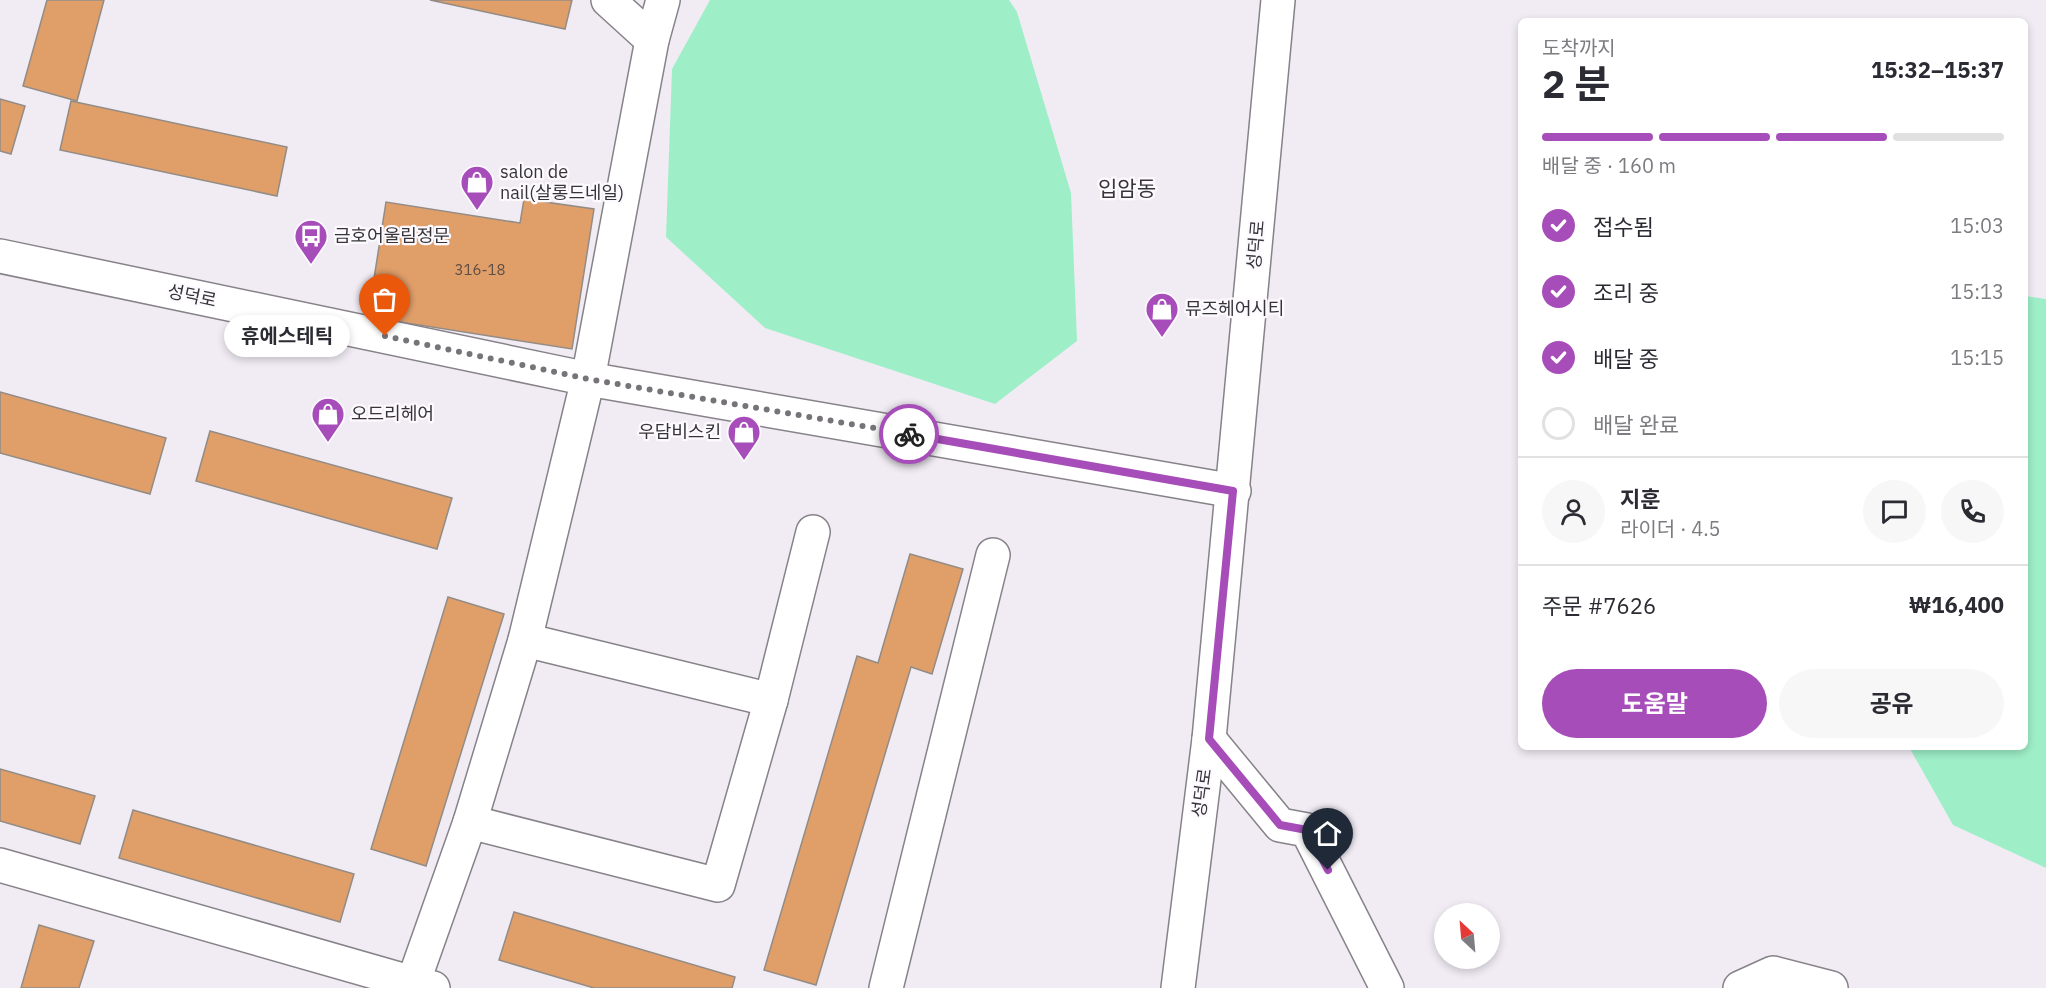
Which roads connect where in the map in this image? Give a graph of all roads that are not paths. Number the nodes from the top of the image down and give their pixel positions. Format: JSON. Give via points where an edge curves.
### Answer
{"nodes":[{"id":1,"x":608,"y":0,"type":"edge"},
{"id":2,"x":663,"y":0,"type":"edge"},
{"id":3,"x":1278,"y":0,"type":"edge"},
{"id":4,"x":652,"y":40,"type":"junction"},
{"id":5,"x":0,"y":256,"type":"edge"},
{"id":6,"x":588,"y":379,"type":"junction"},
{"id":7,"x":1233,"y":491,"type":"junction"},
{"id":8,"x":813,"y":532,"type":"dead end"},
{"id":9,"x":993,"y":555,"type":"dead end"},
{"id":10,"x":525,"y":640,"type":"junction"},
{"id":11,"x":771,"y":700,"type":"junction"},
{"id":12,"x":1209,"y":739,"type":"junction"},
{"id":13,"x":470,"y":822,"type":"junction"},
{"id":14,"x":0,"y":865,"type":"edge"},
{"id":15,"x":423,"y":985,"type":"edge"},
{"id":16,"x":886,"y":988,"type":"edge"},
{"id":17,"x":1178,"y":988,"type":"edge"},
{"id":18,"x":1387,"y":988,"type":"edge"},
{"id":19,"x":1740,"y":988,"type":"edge"},
{"id":20,"x":1831,"y":988,"type":"edge"}],
"edges":[{"from":1,"to":4,"type":"street"},
{"from":2,"to":4,"type":"street"},
{"from":3,"to":7,"type":"street","name":"성덕로"},
{"from":4,"to":6,"type":"street"},
{"from":5,"to":6,"type":"street","name":"성덕로"},
{"from":6,"to":7,"type":"street","name":"성덕로"},
{"from":6,"to":10,"type":"street"},
{"from":7,"to":12,"type":"street","name":"성덕로"},
{"from":8,"to":11,"type":"street"},
{"from":9,"to":16,"type":"street"},
{"from":10,"to":11,"type":"street"},
{"from":10,"to":13,"type":"street"},
{"from":11,"to":13,"type":"street","via":[[718,885]]},
{"from":12,"to":17,"type":"street","name":"성덕로"},
{"from":12,"to":18,"type":"street","via":[[1280,825],[1307,830]]},
{"from":13,"to":15,"type":"street"},
{"from":14,"to":15,"type":"street"},
{"from":19,"to":20,"type":"street","via":[[1773,974]]}]}
